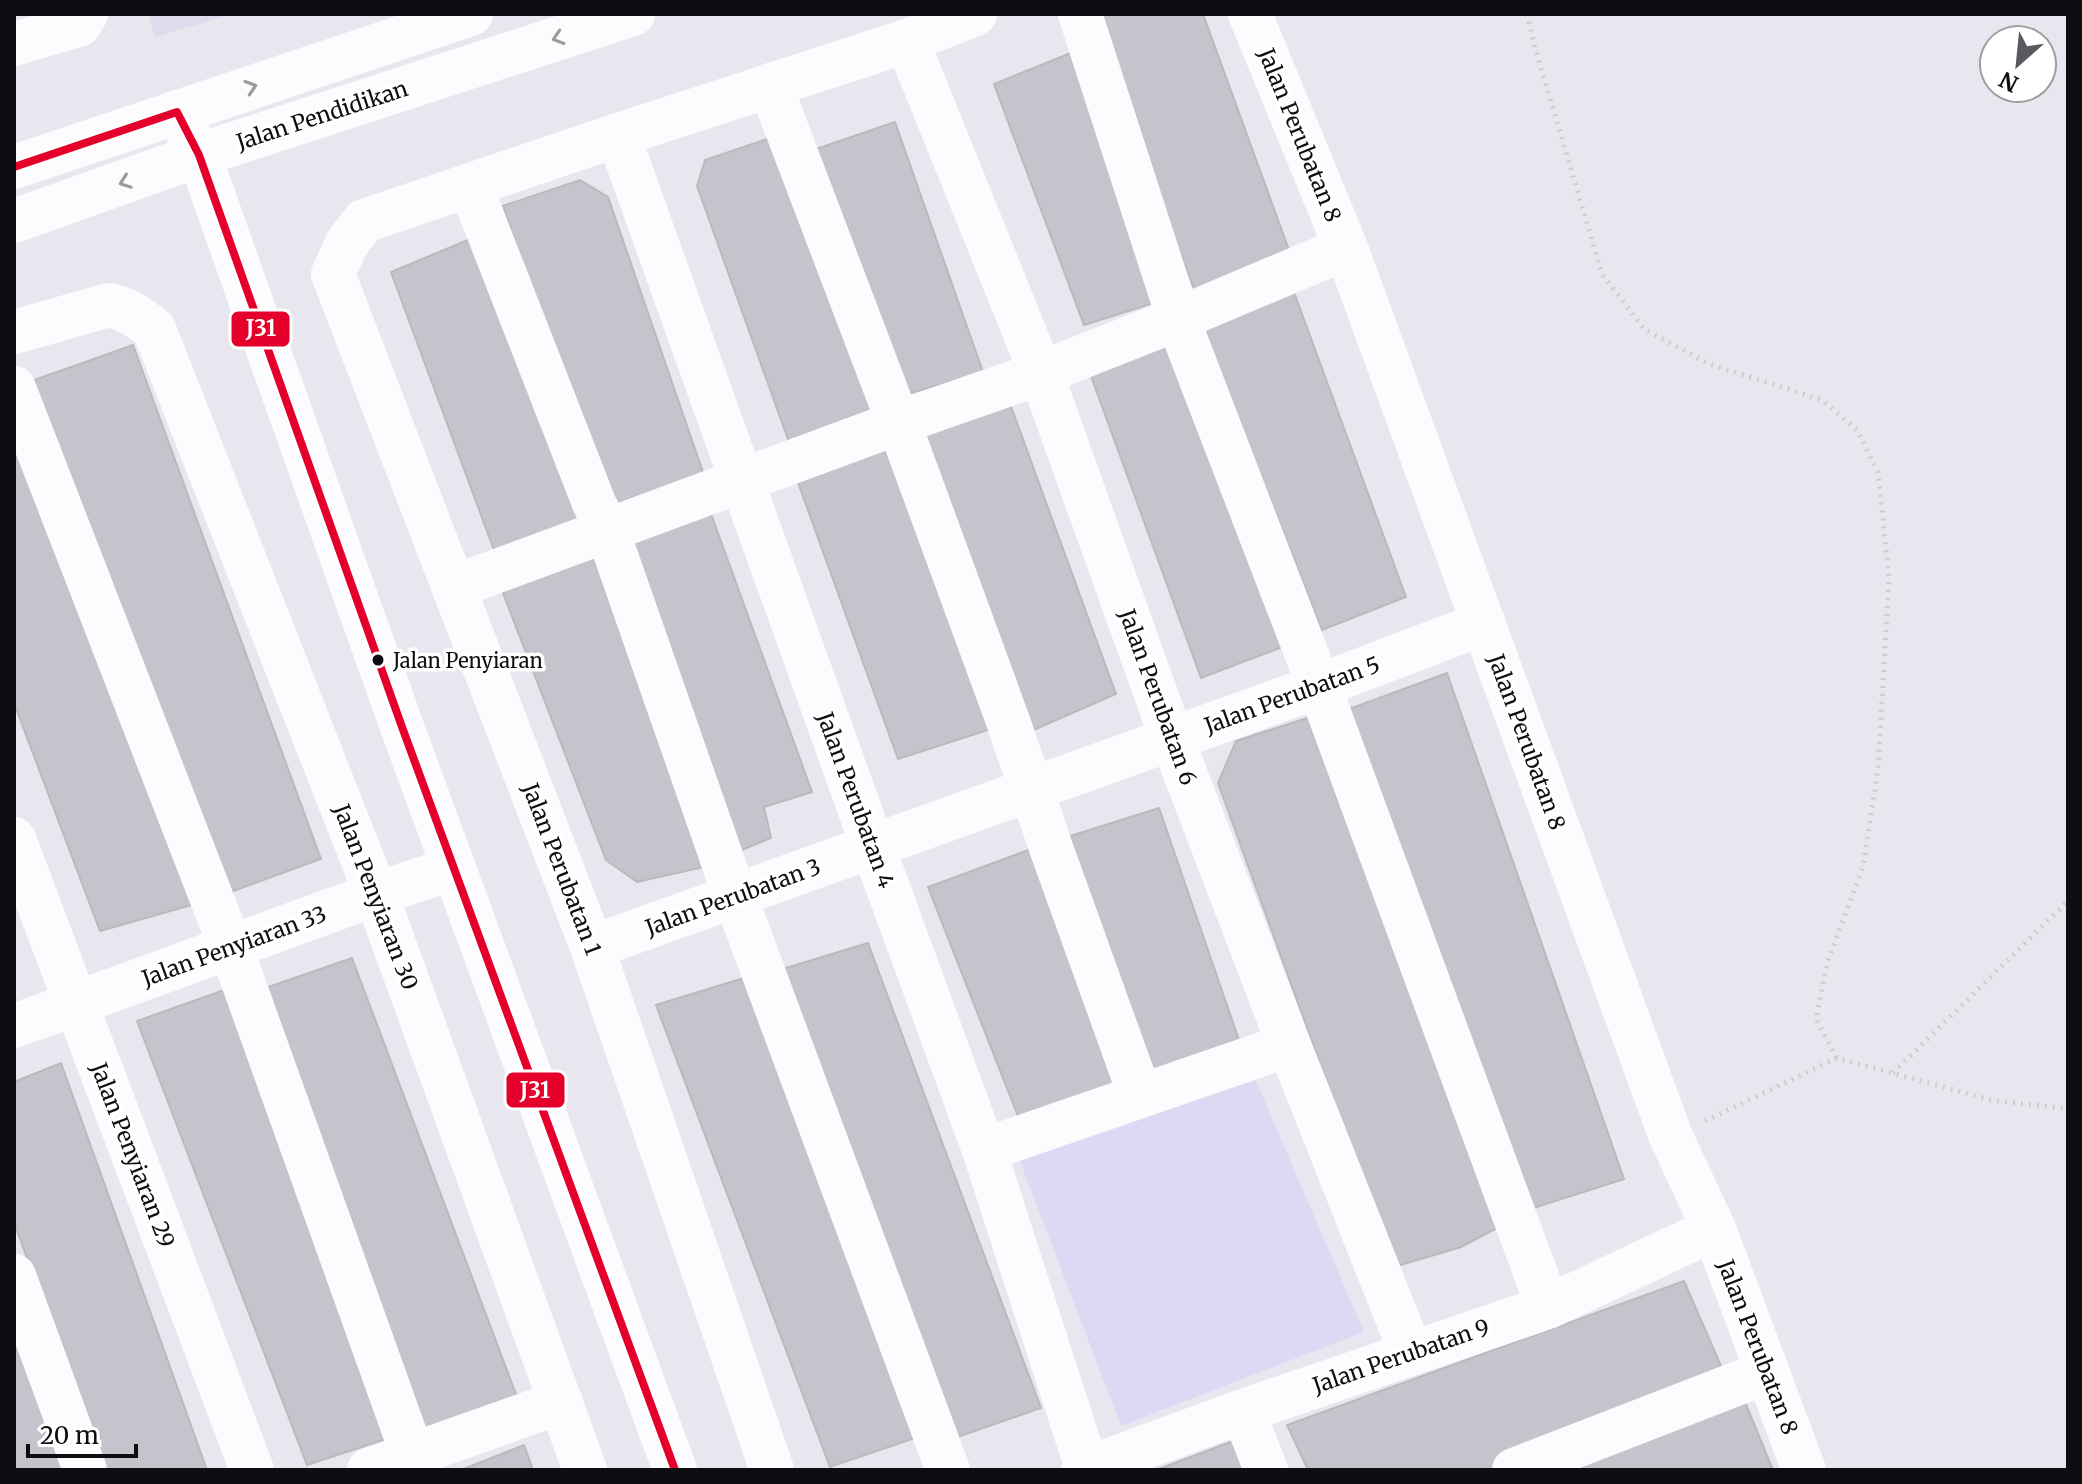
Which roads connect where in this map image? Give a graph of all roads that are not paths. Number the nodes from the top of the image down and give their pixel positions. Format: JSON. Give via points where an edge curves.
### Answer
{"nodes":[{"id":1,"x":86,"y":14,"type":"edge"},
{"id":2,"x":471,"y":14,"type":"edge"},
{"id":3,"x":633,"y":14,"type":"edge"},
{"id":4,"x":975,"y":14,"type":"edge"},
{"id":5,"x":1080,"y":14,"type":"edge"},
{"id":6,"x":1250,"y":14,"type":"edge"},
{"id":7,"x":907,"y":41,"type":"junction"},
{"id":8,"x":14,"y":44,"type":"edge"},
{"id":9,"x":770,"y":85,"type":"junction"},
{"id":10,"x":177,"y":112,"type":"junction"},
{"id":11,"x":618,"y":135,"type":"junction"},
{"id":12,"x":199,"y":155,"type":"junction"},
{"id":13,"x":14,"y":167,"type":"edge"},
{"id":14,"x":470,"y":185,"type":"junction"},
{"id":15,"x":14,"y":221,"type":"edge"},
{"id":16,"x":1346,"y":248,"type":"junction"},
{"id":17,"x":1180,"y":318,"type":"junction"},
{"id":18,"x":14,"y":332,"type":"edge"},
{"id":19,"x":1041,"y":373,"type":"junction"},
{"id":20,"x":14,"y":388,"type":"edge"},
{"id":21,"x":900,"y":422,"type":"junction"},
{"id":22,"x":741,"y":480,"type":"junction"},
{"id":23,"x":607,"y":530,"type":"junction"},
{"id":24,"x":454,"y":587,"type":"junction"},
{"id":25,"x":1484,"y":623,"type":"junction"},
{"id":26,"x":1319,"y":686,"type":"junction"},
{"id":27,"x":1172,"y":739,"type":"junction"},
{"id":28,"x":1032,"y":789,"type":"junction"},
{"id":29,"x":14,"y":839,"type":"edge"},
{"id":30,"x":873,"y":847,"type":"junction"},
{"id":31,"x":454,"y":868,"type":"junction"},
{"id":32,"x":376,"y":894,"type":"junction"},
{"id":33,"x":735,"y":896,"type":"junction"},
{"id":34,"x":592,"y":947,"type":"junction"},
{"id":35,"x":231,"y":948,"type":"junction"},
{"id":36,"x":75,"y":1003,"type":"junction"},
{"id":37,"x":14,"y":1026,"type":"edge"},
{"id":38,"x":1289,"y":1045,"type":"junction"},
{"id":39,"x":1140,"y":1095,"type":"junction"},
{"id":40,"x":984,"y":1150,"type":"junction"},
{"id":41,"x":1714,"y":1229,"type":"junction"},
{"id":42,"x":14,"y":1276,"type":"edge"},
{"id":43,"x":1548,"y":1307,"type":"junction"},
{"id":44,"x":1411,"y":1353,"type":"junction"},
{"id":45,"x":1767,"y":1372,"type":"junction"},
{"id":46,"x":561,"y":1402,"type":"junction"},
{"id":47,"x":1243,"y":1411,"type":"junction"},
{"id":48,"x":415,"y":1462,"type":"edge"},
{"id":49,"x":1085,"y":1469,"type":"edge"},
{"id":50,"x":85,"y":1470,"type":"edge"},
{"id":51,"x":252,"y":1470,"type":"edge"},
{"id":52,"x":369,"y":1470,"type":"edge"},
{"id":53,"x":585,"y":1470,"type":"edge"},
{"id":54,"x":675,"y":1470,"type":"edge"},
{"id":55,"x":772,"y":1470,"type":"edge"},
{"id":56,"x":948,"y":1470,"type":"edge"},
{"id":57,"x":1266,"y":1470,"type":"edge"},
{"id":58,"x":1514,"y":1470,"type":"edge"},
{"id":59,"x":1804,"y":1470,"type":"edge"}],
"edges":[{"from":1,"to":8,"type":"street","via":[[79,25]]},
{"from":10,"to":2,"type":"street","one_way":true},
{"from":3,"to":12,"type":"street","name":"Jalan Pendidikan","one_way":true},
{"from":4,"to":7,"type":"street"},
{"from":5,"to":17,"type":"street"},
{"from":6,"to":16,"type":"street","name":"Jalan Perubatan 8"},
{"from":7,"to":9,"type":"street"},
{"from":7,"to":19,"type":"street","name":"Jalan Perubatan 6"},
{"from":9,"to":11,"type":"street"},
{"from":9,"to":21,"type":"street"},
{"from":10,"to":12,"type":"street"},
{"from":10,"to":13,"type":"street"},
{"from":11,"to":14,"type":"street"},
{"from":11,"to":22,"type":"street","name":"Jalan Perubatan 4"},
{"from":12,"to":15,"type":"street","name":"Jalan Pendidikan","one_way":true},
{"from":12,"to":31,"type":"street"},
{"from":14,"to":23,"type":"street"},
{"from":14,"to":24,"type":"street","name":"Jalan Perubatan 1","via":[[364,221],[333,274]]},
{"from":16,"to":17,"type":"street"},
{"from":16,"to":25,"type":"street","name":"Jalan Perubatan 8"},
{"from":17,"to":19,"type":"street"},
{"from":17,"to":26,"type":"street"},
{"from":18,"to":32,"type":"street","name":"Jalan Penyiaran 30","via":[[109,305],[131,312],[154,329]]},
{"from":19,"to":21,"type":"street"},
{"from":19,"to":27,"type":"street","name":"Jalan Perubatan 6"},
{"from":20,"to":35,"type":"street"},
{"from":21,"to":22,"type":"street"},
{"from":21,"to":28,"type":"street"},
{"from":22,"to":23,"type":"street"},
{"from":22,"to":30,"type":"street","name":"Jalan Perubatan 4"},
{"from":23,"to":24,"type":"street"},
{"from":23,"to":33,"type":"street"},
{"from":24,"to":34,"type":"street","name":"Jalan Perubatan 1"},
{"from":25,"to":26,"type":"street","name":"Jalan Perubatan 5"},
{"from":25,"to":41,"type":"street","name":"Jalan Perubatan 8","via":[[1671,1137]]},
{"from":26,"to":27,"type":"street","name":"Jalan Perubatan 5"},
{"from":26,"to":43,"type":"street"},
{"from":27,"to":28,"type":"street","name":"Jalan Perubatan 5"},
{"from":27,"to":38,"type":"street","name":"Jalan Perubatan 6"},
{"from":28,"to":30,"type":"street","name":"Jalan Perubatan 5"},
{"from":28,"to":39,"type":"street"},
{"from":29,"to":36,"type":"street","name":"Jalan Penyiaran 29"},
{"from":30,"to":33,"type":"street","name":"Jalan Perubatan 3"},
{"from":30,"to":40,"type":"street","name":"Jalan Perubatan 4"},
{"from":31,"to":32,"type":"street","name":"Jalan Penyiaran 33"},
{"from":31,"to":54,"type":"street"},
{"from":32,"to":35,"type":"street","name":"Jalan Penyiaran 33"},
{"from":32,"to":46,"type":"street","name":"Jalan Penyiaran 30"},
{"from":33,"to":34,"type":"street","name":"Jalan Perubatan 3"},
{"from":33,"to":56,"type":"street"},
{"from":34,"to":55,"type":"street","name":"Jalan Perubatan 1"},
{"from":35,"to":36,"type":"street","name":"Jalan Penyiaran 33"},
{"from":35,"to":48,"type":"street"},
{"from":36,"to":37,"type":"street","name":"Jalan Penyiaran 33"},
{"from":36,"to":51,"type":"street","name":"Jalan Penyiaran 29"},
{"from":38,"to":39,"type":"street"},
{"from":38,"to":44,"type":"street","name":"Jalan Perubatan 6"},
{"from":39,"to":40,"type":"street"},
{"from":40,"to":49,"type":"street","name":"Jalan Perubatan 4"},
{"from":41,"to":43,"type":"street","name":"Jalan Perubatan 9"},
{"from":41,"to":45,"type":"street","name":"Jalan Perubatan 8"},
{"from":42,"to":50,"type":"street"},
{"from":43,"to":44,"type":"street","name":"Jalan Perubatan 9"},
{"from":44,"to":47,"type":"street","name":"Jalan Perubatan 9"},
{"from":45,"to":58,"type":"street"},
{"from":45,"to":59,"type":"street","name":"Jalan Perubatan 8"},
{"from":46,"to":48,"type":"street"},
{"from":46,"to":53,"type":"street","name":"Jalan Penyiaran 30"},
{"from":47,"to":49,"type":"street","name":"Jalan Perubatan 9"},
{"from":47,"to":57,"type":"street"},
{"from":48,"to":52,"type":"street"}]}
